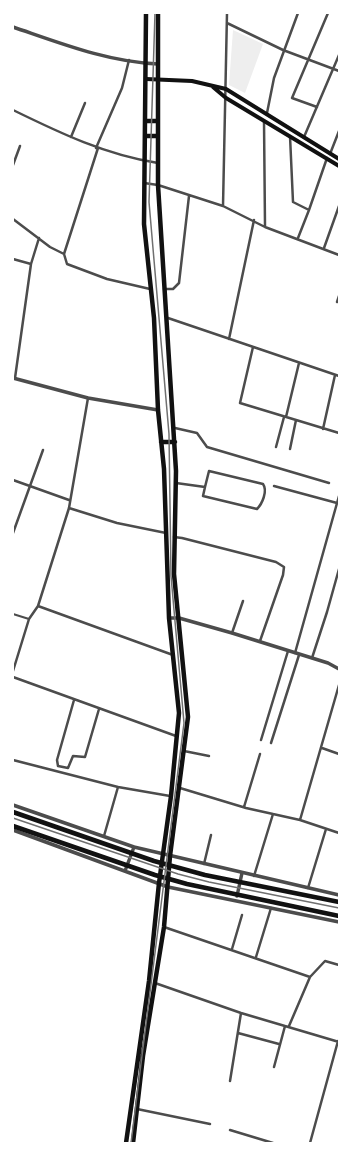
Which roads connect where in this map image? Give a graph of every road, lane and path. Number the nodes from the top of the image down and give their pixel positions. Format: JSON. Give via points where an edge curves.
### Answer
{"nodes":[{"id":1,"x":146,"y":13,"type":"edge"},
{"id":2,"x":158,"y":13,"type":"edge"},
{"id":3,"x":227,"y":13,"type":"edge"},
{"id":4,"x":298,"y":13,"type":"edge"},
{"id":5,"x":328,"y":13,"type":"edge"},
{"id":6,"x":227,"y":23,"type":"junction"},
{"id":7,"x":13,"y":27,"type":"edge"},
{"id":8,"x":283,"y":50,"type":"junction"},
{"id":9,"x":339,"y":55,"type":"edge"},
{"id":10,"x":308,"y":59,"type":"junction"},
{"id":11,"x":129,"y":60,"type":"junction"},
{"id":12,"x":146,"y":63,"type":"junction"},
{"id":13,"x":158,"y":64,"type":"junction"},
{"id":14,"x":333,"y":69,"type":"junction"},
{"id":15,"x":339,"y":71,"type":"edge"},
{"id":16,"x":146,"y":79,"type":"junction"},
{"id":17,"x":158,"y":79,"type":"junction"},
{"id":18,"x":213,"y":87,"type":"junction"},
{"id":19,"x":226,"y":89,"type":"junction"},
{"id":20,"x":226,"y":98,"type":"junction"},
{"id":21,"x":85,"y":103,"type":"dead end"},
{"id":22,"x":317,"y":107,"type":"junction"},
{"id":23,"x":13,"y":110,"type":"edge"},
{"id":24,"x":267,"y":114,"type":"junction"},
{"id":25,"x":145,"y":121,"type":"junction"},
{"id":26,"x":158,"y":121,"type":"junction"},
{"id":27,"x":264,"y":121,"type":"junction"},
{"id":28,"x":339,"y":131,"type":"edge"},
{"id":29,"x":144,"y":136,"type":"junction"},
{"id":30,"x":158,"y":136,"type":"junction"},
{"id":31,"x":290,"y":136,"type":"junction"},
{"id":32,"x":71,"y":137,"type":"junction"},
{"id":33,"x":304,"y":137,"type":"junction"},
{"id":34,"x":20,"y":146,"type":"dead end"},
{"id":35,"x":97,"y":148,"type":"junction"},
{"id":36,"x":330,"y":154,"type":"junction"},
{"id":37,"x":327,"y":158,"type":"junction"},
{"id":38,"x":339,"y":159,"type":"edge"},
{"id":39,"x":144,"y":161,"type":"junction"},
{"id":40,"x":159,"y":164,"type":"junction"},
{"id":41,"x":13,"y":165,"type":"edge"},
{"id":42,"x":339,"y":166,"type":"edge"},
{"id":43,"x":144,"y":183,"type":"junction"},
{"id":44,"x":158,"y":185,"type":"junction"},
{"id":45,"x":189,"y":196,"type":"junction"},
{"id":46,"x":223,"y":206,"type":"junction"},
{"id":47,"x":339,"y":206,"type":"edge"},
{"id":48,"x":309,"y":210,"type":"junction"},
{"id":49,"x":13,"y":219,"type":"edge"},
{"id":50,"x":254,"y":220,"type":"junction"},
{"id":51,"x":265,"y":227,"type":"junction"},
{"id":52,"x":39,"y":238,"type":"junction"},
{"id":53,"x":298,"y":238,"type":"junction"},
{"id":54,"x":324,"y":248,"type":"junction"},
{"id":55,"x":64,"y":254,"type":"junction"},
{"id":56,"x":339,"y":255,"type":"edge"},
{"id":57,"x":13,"y":259,"type":"edge"},
{"id":58,"x":31,"y":264,"type":"junction"},
{"id":59,"x":150,"y":289,"type":"junction"},
{"id":60,"x":164,"y":289,"type":"junction"},
{"id":61,"x":339,"y":296,"type":"edge"},
{"id":62,"x":337,"y":302,"type":"dead end"},
{"id":63,"x":168,"y":318,"type":"junction"},
{"id":64,"x":229,"y":339,"type":"junction"},
{"id":65,"x":253,"y":347,"type":"junction"},
{"id":66,"x":298,"y":362,"type":"junction"},
{"id":67,"x":335,"y":375,"type":"junction"},
{"id":68,"x":339,"y":376,"type":"edge"},
{"id":69,"x":14,"y":378,"type":"edge"},
{"id":70,"x":88,"y":398,"type":"junction"},
{"id":71,"x":158,"y":410,"type":"junction"},
{"id":72,"x":285,"y":417,"type":"junction"},
{"id":73,"x":296,"y":420,"type":"junction"},
{"id":74,"x":175,"y":428,"type":"junction"},
{"id":75,"x":323,"y":428,"type":"junction"},
{"id":76,"x":339,"y":433,"type":"edge"},
{"id":77,"x":161,"y":442,"type":"junction"},
{"id":78,"x":175,"y":442,"type":"junction"},
{"id":79,"x":276,"y":447,"type":"dead end"},
{"id":80,"x":290,"y":449,"type":"dead end"},
{"id":81,"x":43,"y":450,"type":"dead end"},
{"id":82,"x":13,"y":480,"type":"edge"},
{"id":83,"x":176,"y":483,"type":"junction"},
{"id":84,"x":329,"y":483,"type":"dead end"},
{"id":85,"x":274,"y":486,"type":"dead end"},
{"id":86,"x":31,"y":487,"type":"junction"},
{"id":87,"x":205,"y":487,"type":"junction"},
{"id":88,"x":339,"y":496,"type":"edge"},
{"id":89,"x":69,"y":500,"type":"junction"},
{"id":90,"x":337,"y":503,"type":"junction"},
{"id":91,"x":68,"y":508,"type":"junction"},
{"id":92,"x":13,"y":533,"type":"edge"},
{"id":93,"x":166,"y":533,"type":"junction"},
{"id":94,"x":174,"y":537,"type":"junction"},
{"id":95,"x":339,"y":569,"type":"edge"},
{"id":96,"x":243,"y":601,"type":"dead end"},
{"id":97,"x":38,"y":606,"type":"junction"},
{"id":98,"x":13,"y":614,"type":"edge"},
{"id":99,"x":169,"y":618,"type":"junction"},
{"id":100,"x":179,"y":618,"type":"junction"},
{"id":101,"x":29,"y":619,"type":"junction"},
{"id":102,"x":232,"y":633,"type":"junction"},
{"id":103,"x":260,"y":641,"type":"junction"},
{"id":104,"x":288,"y":651,"type":"junction"},
{"id":105,"x":297,"y":654,"type":"junction"},
{"id":106,"x":174,"y":656,"type":"junction"},
{"id":107,"x":312,"y":659,"type":"junction"},
{"id":108,"x":339,"y":669,"type":"edge"},
{"id":109,"x":13,"y":671,"type":"edge"},
{"id":110,"x":13,"y":677,"type":"edge"},
{"id":111,"x":339,"y":686,"type":"edge"},
{"id":112,"x":74,"y":700,"type":"junction"},
{"id":113,"x":99,"y":709,"type":"junction"},
{"id":114,"x":177,"y":737,"type":"junction"},
{"id":115,"x":261,"y":740,"type":"dead end"},
{"id":116,"x":271,"y":743,"type":"dead end"},
{"id":117,"x":322,"y":748,"type":"junction"},
{"id":118,"x":184,"y":751,"type":"junction"},
{"id":119,"x":260,"y":754,"type":"dead end"},
{"id":120,"x":339,"y":754,"type":"edge"},
{"id":121,"x":209,"y":756,"type":"dead end"},
{"id":122,"x":13,"y":760,"type":"edge"},
{"id":123,"x":118,"y":787,"type":"junction"},
{"id":124,"x":180,"y":788,"type":"junction"},
{"id":125,"x":171,"y":796,"type":"junction"},
{"id":126,"x":13,"y":805,"type":"edge"},
{"id":127,"x":244,"y":807,"type":"junction"},
{"id":128,"x":13,"y":812,"type":"edge"},
{"id":129,"x":273,"y":814,"type":"junction"},
{"id":130,"x":300,"y":820,"type":"junction"},
{"id":131,"x":13,"y":826,"type":"edge"},
{"id":132,"x":326,"y":829,"type":"junction"},
{"id":133,"x":13,"y":830,"type":"edge"},
{"id":134,"x":339,"y":833,"type":"edge"},
{"id":135,"x":211,"y":835,"type":"dead end"},
{"id":136,"x":104,"y":836,"type":"junction"},
{"id":137,"x":134,"y":847,"type":"junction"},
{"id":138,"x":163,"y":854,"type":"junction"},
{"id":139,"x":170,"y":856,"type":"junction"},
{"id":140,"x":204,"y":864,"type":"junction"},
{"id":141,"x":126,"y":872,"type":"junction"},
{"id":142,"x":242,"y":873,"type":"junction"},
{"id":143,"x":254,"y":876,"type":"junction"},
{"id":144,"x":159,"y":883,"type":"junction"},
{"id":145,"x":168,"y":887,"type":"junction"},
{"id":146,"x":308,"y":888,"type":"junction"},
{"id":147,"x":339,"y":895,"type":"edge"},
{"id":148,"x":236,"y":900,"type":"junction"},
{"id":149,"x":339,"y":902,"type":"edge"},
{"id":150,"x":271,"y":908,"type":"junction"},
{"id":151,"x":242,"y":915,"type":"dead end"},
{"id":152,"x":339,"y":916,"type":"edge"},
{"id":153,"x":339,"y":922,"type":"edge"},
{"id":154,"x":164,"y":927,"type":"junction"},
{"id":155,"x":232,"y":949,"type":"junction"},
{"id":156,"x":256,"y":957,"type":"junction"},
{"id":157,"x":339,"y":965,"type":"edge"},
{"id":158,"x":310,"y":977,"type":"junction"},
{"id":159,"x":153,"y":983,"type":"junction"},
{"id":160,"x":147,"y":1008,"type":"junction"},
{"id":161,"x":241,"y":1013,"type":"junction"},
{"id":162,"x":287,"y":1026,"type":"junction"},
{"id":163,"x":238,"y":1033,"type":"junction"},
{"id":164,"x":339,"y":1042,"type":"edge"},
{"id":165,"x":279,"y":1044,"type":"junction"},
{"id":166,"x":274,"y":1067,"type":"dead end"},
{"id":167,"x":139,"y":1069,"type":"junction"},
{"id":168,"x":230,"y":1080,"type":"dead end"},
{"id":169,"x":137,"y":1109,"type":"junction"},
{"id":170,"x":210,"y":1124,"type":"dead end"},
{"id":171,"x":230,"y":1130,"type":"dead end"},
{"id":172,"x":126,"y":1143,"type":"edge"},
{"id":173,"x":133,"y":1143,"type":"edge"},
{"id":174,"x":272,"y":1143,"type":"edge"},
{"id":175,"x":310,"y":1143,"type":"edge"}],
"edges":[{"from":1,"to":12,"type":"main road"},
{"from":2,"to":13,"type":"main road"},
{"from":3,"to":6,"type":"street"},
{"from":4,"to":8,"type":"street"},
{"from":5,"to":10,"type":"street"},
{"from":6,"to":8,"type":"street"},
{"from":6,"to":19,"type":"street"},
{"from":7,"to":11,"type":"street","via":[[89,53]]},
{"from":8,"to":10,"type":"street"},
{"from":8,"to":24,"type":"street"},
{"from":9,"to":14,"type":"street"},
{"from":10,"to":14,"type":"street"},
{"from":10,"to":22,"type":"street","via":[[292,98]]},
{"from":11,"to":12,"type":"street"},
{"from":11,"to":35,"type":"street","via":[[122,88]]},
{"from":12,"to":13,"type":"street"},
{"from":12,"to":16,"type":"main road"},
{"from":13,"to":17,"type":"main road"},
{"from":14,"to":15,"type":"street"},
{"from":14,"to":22,"type":"street"},
{"from":16,"to":17,"type":"main road"},
{"from":16,"to":25,"type":"main road"},
{"from":17,"to":18,"type":"main road","via":[[192,81]]},
{"from":17,"to":26,"type":"main road"},
{"from":18,"to":19,"type":"main road"},
{"from":18,"to":20,"type":"main road"},
{"from":19,"to":20,"type":"street"},
{"from":19,"to":24,"type":"main road"},
{"from":20,"to":27,"type":"main road"},
{"from":20,"to":46,"type":"street"},
{"from":21,"to":32,"type":"street"},
{"from":22,"to":33,"type":"street"},
{"from":23,"to":32,"type":"street"},
{"from":24,"to":33,"type":"main road"},
{"from":25,"to":26,"type":"main road"},
{"from":25,"to":29,"type":"main road"},
{"from":26,"to":30,"type":"main road"},
{"from":27,"to":31,"type":"main road"},
{"from":27,"to":51,"type":"street"},
{"from":28,"to":36,"type":"street"},
{"from":29,"to":30,"type":"main road"},
{"from":29,"to":39,"type":"main road"},
{"from":30,"to":40,"type":"main road"},
{"from":31,"to":37,"type":"main road"},
{"from":31,"to":48,"type":"street","via":[[293,202]]},
{"from":32,"to":35,"type":"street"},
{"from":33,"to":36,"type":"main road"},
{"from":34,"to":41,"type":"street"},
{"from":35,"to":39,"type":"street"},
{"from":35,"to":55,"type":"street"},
{"from":36,"to":38,"type":"main road"},
{"from":37,"to":42,"type":"main road"},
{"from":37,"to":48,"type":"street"},
{"from":39,"to":40,"type":"street"},
{"from":39,"to":43,"type":"main road"},
{"from":40,"to":44,"type":"main road"},
{"from":43,"to":44,"type":"street"},
{"from":43,"to":59,"type":"main road","via":[[144,224]]},
{"from":44,"to":45,"type":"street"},
{"from":44,"to":60,"type":"main road"},
{"from":45,"to":46,"type":"street"},
{"from":45,"to":60,"type":"street","via":[[178,283],[173,289]]},
{"from":46,"to":50,"type":"street"},
{"from":47,"to":54,"type":"street"},
{"from":48,"to":53,"type":"street"},
{"from":49,"to":52,"type":"street"},
{"from":50,"to":51,"type":"street"},
{"from":50,"to":64,"type":"street"},
{"from":51,"to":53,"type":"street"},
{"from":52,"to":55,"type":"street"},
{"from":52,"to":58,"type":"street"},
{"from":53,"to":54,"type":"street"},
{"from":54,"to":56,"type":"street"},
{"from":55,"to":59,"type":"street","via":[[67,264]]},
{"from":57,"to":58,"type":"street"},
{"from":58,"to":69,"type":"street"},
{"from":59,"to":71,"type":"main road","via":[[154,318]]},
{"from":60,"to":63,"type":"main road"},
{"from":61,"to":62,"type":"street"},
{"from":63,"to":64,"type":"street"},
{"from":63,"to":74,"type":"main road"},
{"from":64,"to":65,"type":"street"},
{"from":65,"to":66,"type":"street"},
{"from":65,"to":72,"type":"street","via":[[240,403]]},
{"from":66,"to":67,"type":"street"},
{"from":66,"to":72,"type":"street"},
{"from":67,"to":68,"type":"street"},
{"from":67,"to":75,"type":"street"},
{"from":69,"to":70,"type":"street"},
{"from":70,"to":71,"type":"street"},
{"from":70,"to":89,"type":"street","via":[[81,447]]},
{"from":71,"to":77,"type":"main road"},
{"from":72,"to":73,"type":"street"},
{"from":72,"to":79,"type":"street"},
{"from":73,"to":75,"type":"street"},
{"from":73,"to":80,"type":"street"},
{"from":74,"to":78,"type":"main road"},
{"from":74,"to":84,"type":"street","via":[[197,433],[208,447]]},
{"from":75,"to":76,"type":"street"},
{"from":77,"to":78,"type":"main road"},
{"from":77,"to":93,"type":"main road"},
{"from":78,"to":83,"type":"main road"},
{"from":81,"to":86,"type":"street"},
{"from":82,"to":86,"type":"street"},
{"from":83,"to":87,"type":"street"},
{"from":83,"to":94,"type":"main road"},
{"from":85,"to":90,"type":"street"},
{"from":86,"to":89,"type":"street"},
{"from":86,"to":92,"type":"street"},
{"from":87,"to":87,"type":"street","via":[[203,496],[256,509],[262,502],[265,490],[263,484],[209,471]]},
{"from":88,"to":90,"type":"street"},
{"from":89,"to":91,"type":"street"},
{"from":90,"to":105,"type":"street"},
{"from":91,"to":93,"type":"street","via":[[117,523]]},
{"from":91,"to":97,"type":"street"},
{"from":93,"to":99,"type":"main road"},
{"from":94,"to":100,"type":"main road","via":[[174,574]]},
{"from":94,"to":103,"type":"street","via":[[284,567]]},
{"from":95,"to":107,"type":"street"},
{"from":96,"to":102,"type":"street"},
{"from":97,"to":101,"type":"street"},
{"from":97,"to":106,"type":"street"},
{"from":98,"to":101,"type":"street"},
{"from":99,"to":100,"type":"street"},
{"from":99,"to":106,"type":"main road"},
{"from":100,"to":102,"type":"street"},
{"from":100,"to":118,"type":"main road","via":[[188,717]]},
{"from":101,"to":109,"type":"street"},
{"from":102,"to":103,"type":"street"},
{"from":103,"to":104,"type":"street"},
{"from":104,"to":105,"type":"street"},
{"from":104,"to":115,"type":"street"},
{"from":105,"to":107,"type":"street"},
{"from":105,"to":116,"type":"street"},
{"from":106,"to":114,"type":"main road","via":[[179,713]]},
{"from":107,"to":108,"type":"street"},
{"from":110,"to":112,"type":"street"},
{"from":111,"to":117,"type":"street"},
{"from":112,"to":113,"type":"street"},
{"from":112,"to":113,"type":"street","via":[[57,760],[58,766],[68,768],[73,756],[85,757]]},
{"from":113,"to":114,"type":"street"},
{"from":114,"to":125,"type":"main road"},
{"from":117,"to":120,"type":"street"},
{"from":117,"to":130,"type":"street"},
{"from":118,"to":121,"type":"street"},
{"from":118,"to":124,"type":"main road"},
{"from":119,"to":127,"type":"street"},
{"from":122,"to":123,"type":"street"},
{"from":123,"to":125,"type":"street"},
{"from":123,"to":136,"type":"street"},
{"from":124,"to":127,"type":"street"},
{"from":124,"to":139,"type":"main road"},
{"from":125,"to":138,"type":"main road"},
{"from":126,"to":136,"type":"street"},
{"from":127,"to":129,"type":"street"},
{"from":128,"to":149,"type":"main road","via":[[161,863],[205,875]]},
{"from":129,"to":130,"type":"street"},
{"from":129,"to":143,"type":"street"},
{"from":130,"to":132,"type":"street"},
{"from":131,"to":152,"type":"main road","via":[[187,884]]},
{"from":132,"to":134,"type":"street"},
{"from":132,"to":146,"type":"street"},
{"from":133,"to":141,"type":"street"},
{"from":135,"to":140,"type":"street"},
{"from":136,"to":137,"type":"street"},
{"from":137,"to":138,"type":"street"},
{"from":137,"to":141,"type":"street"},
{"from":138,"to":139,"type":"street"},
{"from":138,"to":144,"type":"main road"},
{"from":139,"to":140,"type":"street"},
{"from":139,"to":145,"type":"main road"},
{"from":140,"to":142,"type":"street"},
{"from":141,"to":144,"type":"street"},
{"from":142,"to":143,"type":"street"},
{"from":142,"to":148,"type":"street"},
{"from":143,"to":146,"type":"street"},
{"from":144,"to":145,"type":"street"},
{"from":144,"to":160,"type":"main road"},
{"from":145,"to":148,"type":"street"},
{"from":145,"to":154,"type":"main road"},
{"from":146,"to":147,"type":"street"},
{"from":148,"to":150,"type":"street"},
{"from":150,"to":153,"type":"street"},
{"from":150,"to":156,"type":"street"},
{"from":151,"to":155,"type":"street"},
{"from":154,"to":155,"type":"street"},
{"from":154,"to":159,"type":"main road"},
{"from":155,"to":156,"type":"street"},
{"from":156,"to":158,"type":"street"},
{"from":157,"to":158,"type":"street","via":[[325,961]]},
{"from":158,"to":162,"type":"street"},
{"from":159,"to":160,"type":"main road"},
{"from":159,"to":161,"type":"street"},
{"from":160,"to":167,"type":"main road"},
{"from":161,"to":162,"type":"street"},
{"from":161,"to":163,"type":"street"},
{"from":162,"to":164,"type":"street"},
{"from":162,"to":165,"type":"street"},
{"from":163,"to":165,"type":"street"},
{"from":163,"to":168,"type":"street"},
{"from":164,"to":175,"type":"street"},
{"from":165,"to":166,"type":"street"},
{"from":167,"to":169,"type":"main road"},
{"from":167,"to":172,"type":"main road"},
{"from":169,"to":170,"type":"street"},
{"from":169,"to":173,"type":"main road"},
{"from":171,"to":174,"type":"street"}]}
